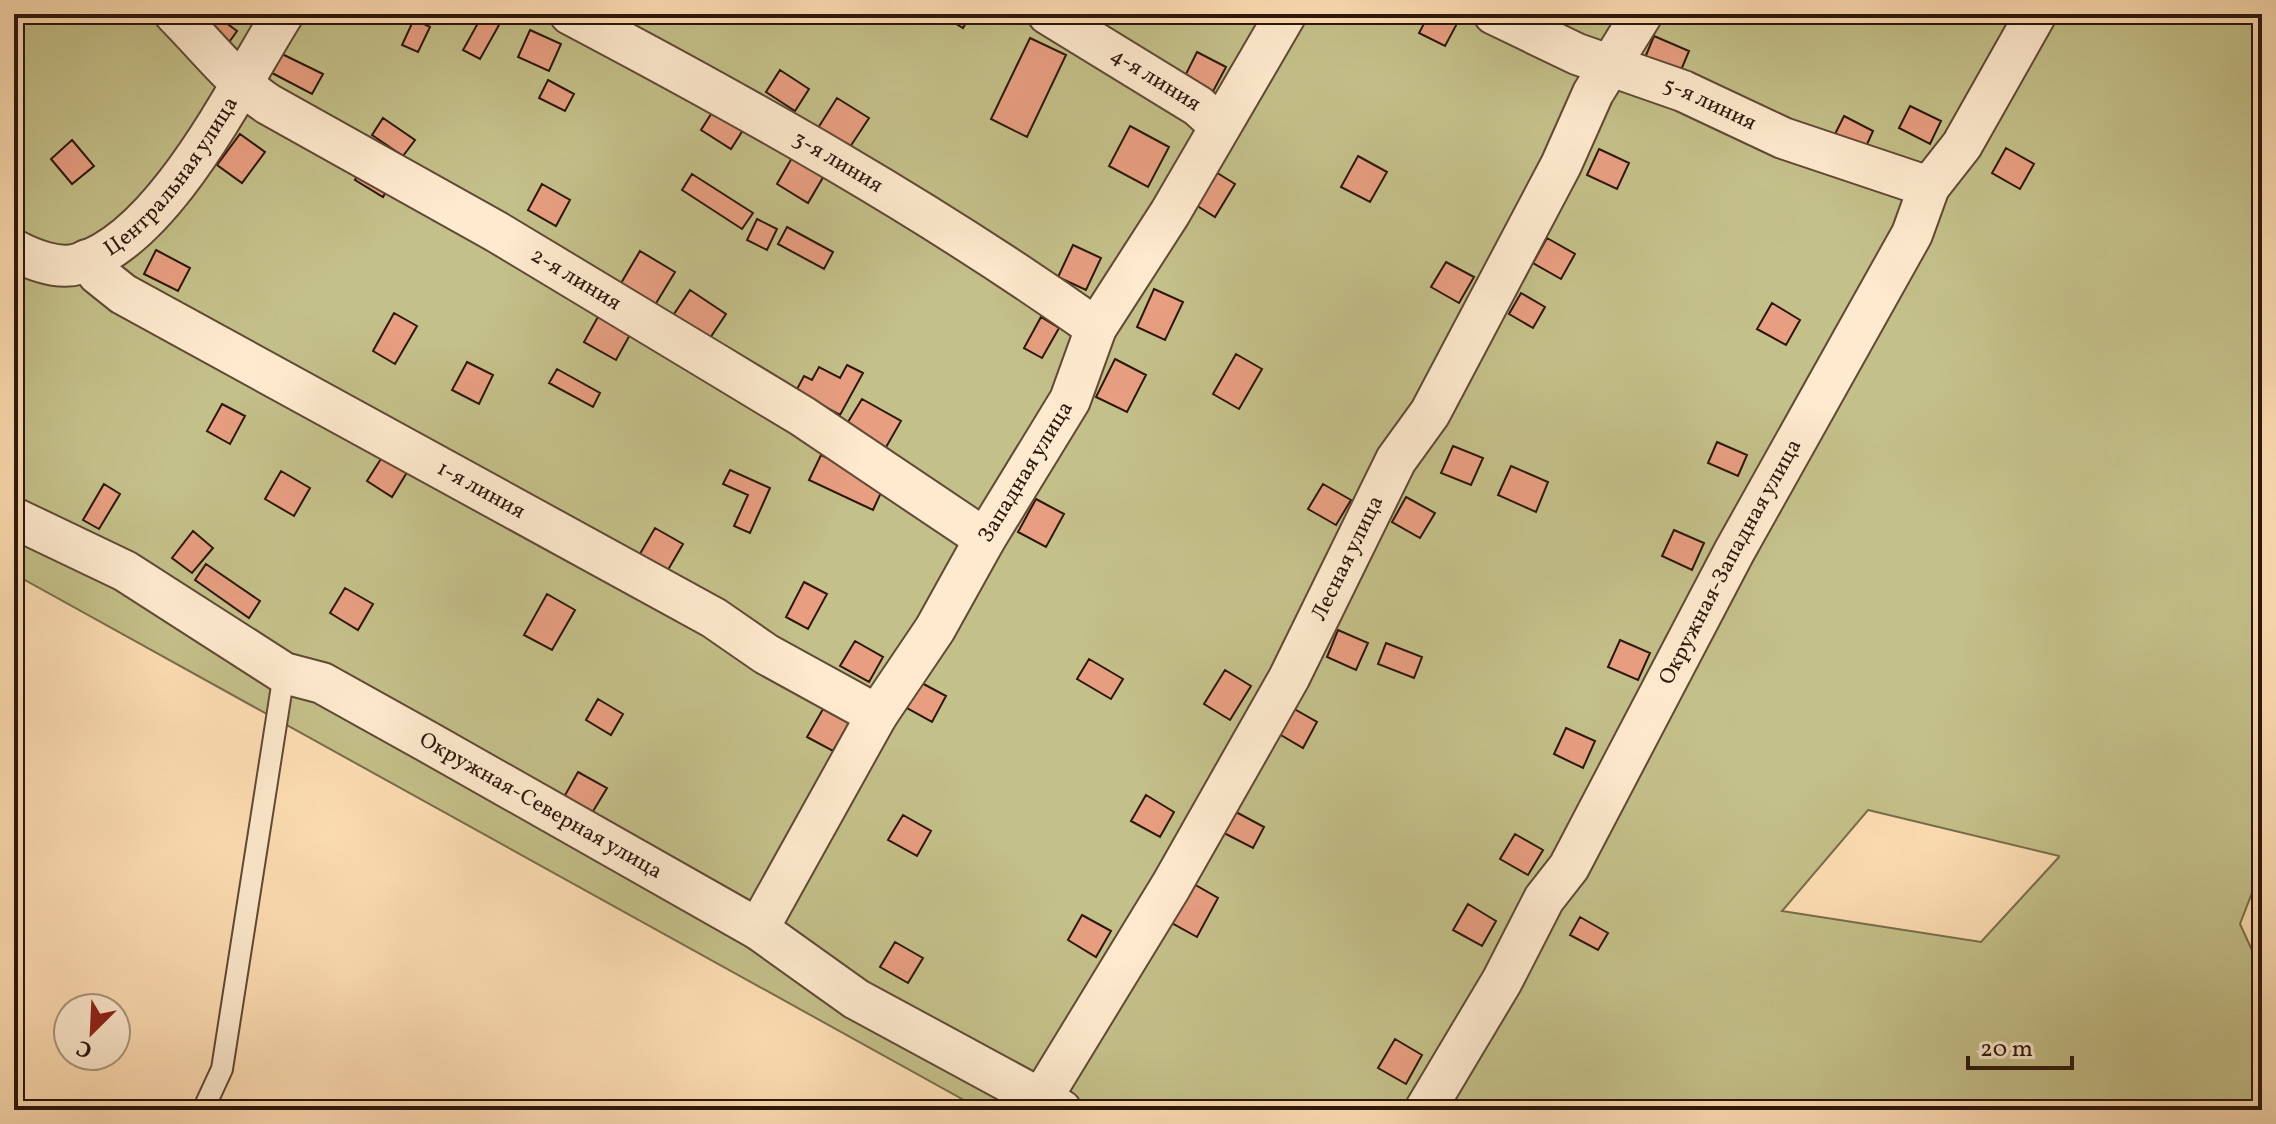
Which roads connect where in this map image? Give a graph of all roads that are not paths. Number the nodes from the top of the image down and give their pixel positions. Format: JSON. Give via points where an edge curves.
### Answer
{"nodes":[{"id":1,"x":175,"y":14,"type":"edge"},
{"id":2,"x":283,"y":14,"type":"edge"},
{"id":3,"x":570,"y":14,"type":"edge"},
{"id":4,"x":1048,"y":14,"type":"edge"},
{"id":5,"x":1286,"y":14,"type":"edge"},
{"id":6,"x":1494,"y":14,"type":"edge"},
{"id":7,"x":1642,"y":14,"type":"edge"},
{"id":8,"x":2036,"y":14,"type":"edge"},
{"id":9,"x":1610,"y":68,"type":"junction"},
{"id":10,"x":239,"y":85,"type":"junction"},
{"id":11,"x":1219,"y":125,"type":"junction"},
{"id":12,"x":1929,"y":187,"type":"junction"},
{"id":13,"x":14,"y":250,"type":"edge"},
{"id":14,"x":87,"y":260,"type":"junction"},
{"id":15,"x":1096,"y":328,"type":"junction"},
{"id":16,"x":14,"y":518,"type":"edge"},
{"id":17,"x":985,"y":539,"type":"junction"},
{"id":18,"x":284,"y":673,"type":"junction"},
{"id":19,"x":877,"y":715,"type":"junction"},
{"id":20,"x":758,"y":929,"type":"junction"},
{"id":21,"x":1051,"y":1104,"type":"edge"},
{"id":22,"x":203,"y":1110,"type":"edge"},
{"id":23,"x":1425,"y":1110,"type":"edge"}],
"edges":[{"from":1,"to":10,"type":"street","name":"2-я линия"},
{"from":2,"to":10,"type":"street","name":"Центральная улица"},
{"from":3,"to":15,"type":"street","name":"3-я линия","via":[[676,69],[865,180]]},
{"from":4,"to":11,"type":"street","name":"4-я линия","via":[[1198,106]]},
{"from":5,"to":11,"type":"street","name":"Западная улица"},
{"from":6,"to":9,"type":"street","name":"5-я линия"},
{"from":7,"to":9,"type":"street","name":"Лесная улица"},
{"from":8,"to":12,"type":"street","name":"Окружная-Западная улица","via":[[1962,145]]},
{"from":9,"to":12,"type":"street","name":"5-я линия","via":[[1683,91],[1783,138]]},
{"from":9,"to":21,"type":"street","name":"Лесная улица","via":[[1430,413],[1396,460],[1289,678]]},
{"from":10,"to":14,"type":"street","name":"Центральная улица","via":[[184,174],[151,215],[112,250]]},
{"from":10,"to":17,"type":"street","name":"2-я линия","via":[[728,371]]},
{"from":11,"to":15,"type":"street","name":"Западная улица"},
{"from":12,"to":23,"type":"street","name":"Окружная-Западная улица","via":[[1912,234],[1734,552],[1569,867],[1544,899]]},
{"from":13,"to":14,"type":"street","name":"Центральная улица","via":[[34,260],[75,265]]},
{"from":14,"to":19,"type":"street","name":"1-я линия","via":[[123,294],[714,618],[766,654]]},
{"from":15,"to":17,"type":"street","name":"Западная улица","via":[[1070,400]]},
{"from":16,"to":18,"type":"street","name":"Окружная-Северная улица","via":[[125,571]]},
{"from":17,"to":19,"type":"street","name":"Западная улица","via":[[935,629]]},
{"from":18,"to":20,"type":"street","name":"Окружная-Северная улица","via":[[322,683]]},
{"from":18,"to":22,"type":"lane","via":[[222,1069]]},
{"from":19,"to":20,"type":"street","name":"Западная улица"},
{"from":20,"to":21,"type":"street","name":"Окружная-Северная улица","via":[[856,999]]}]}
